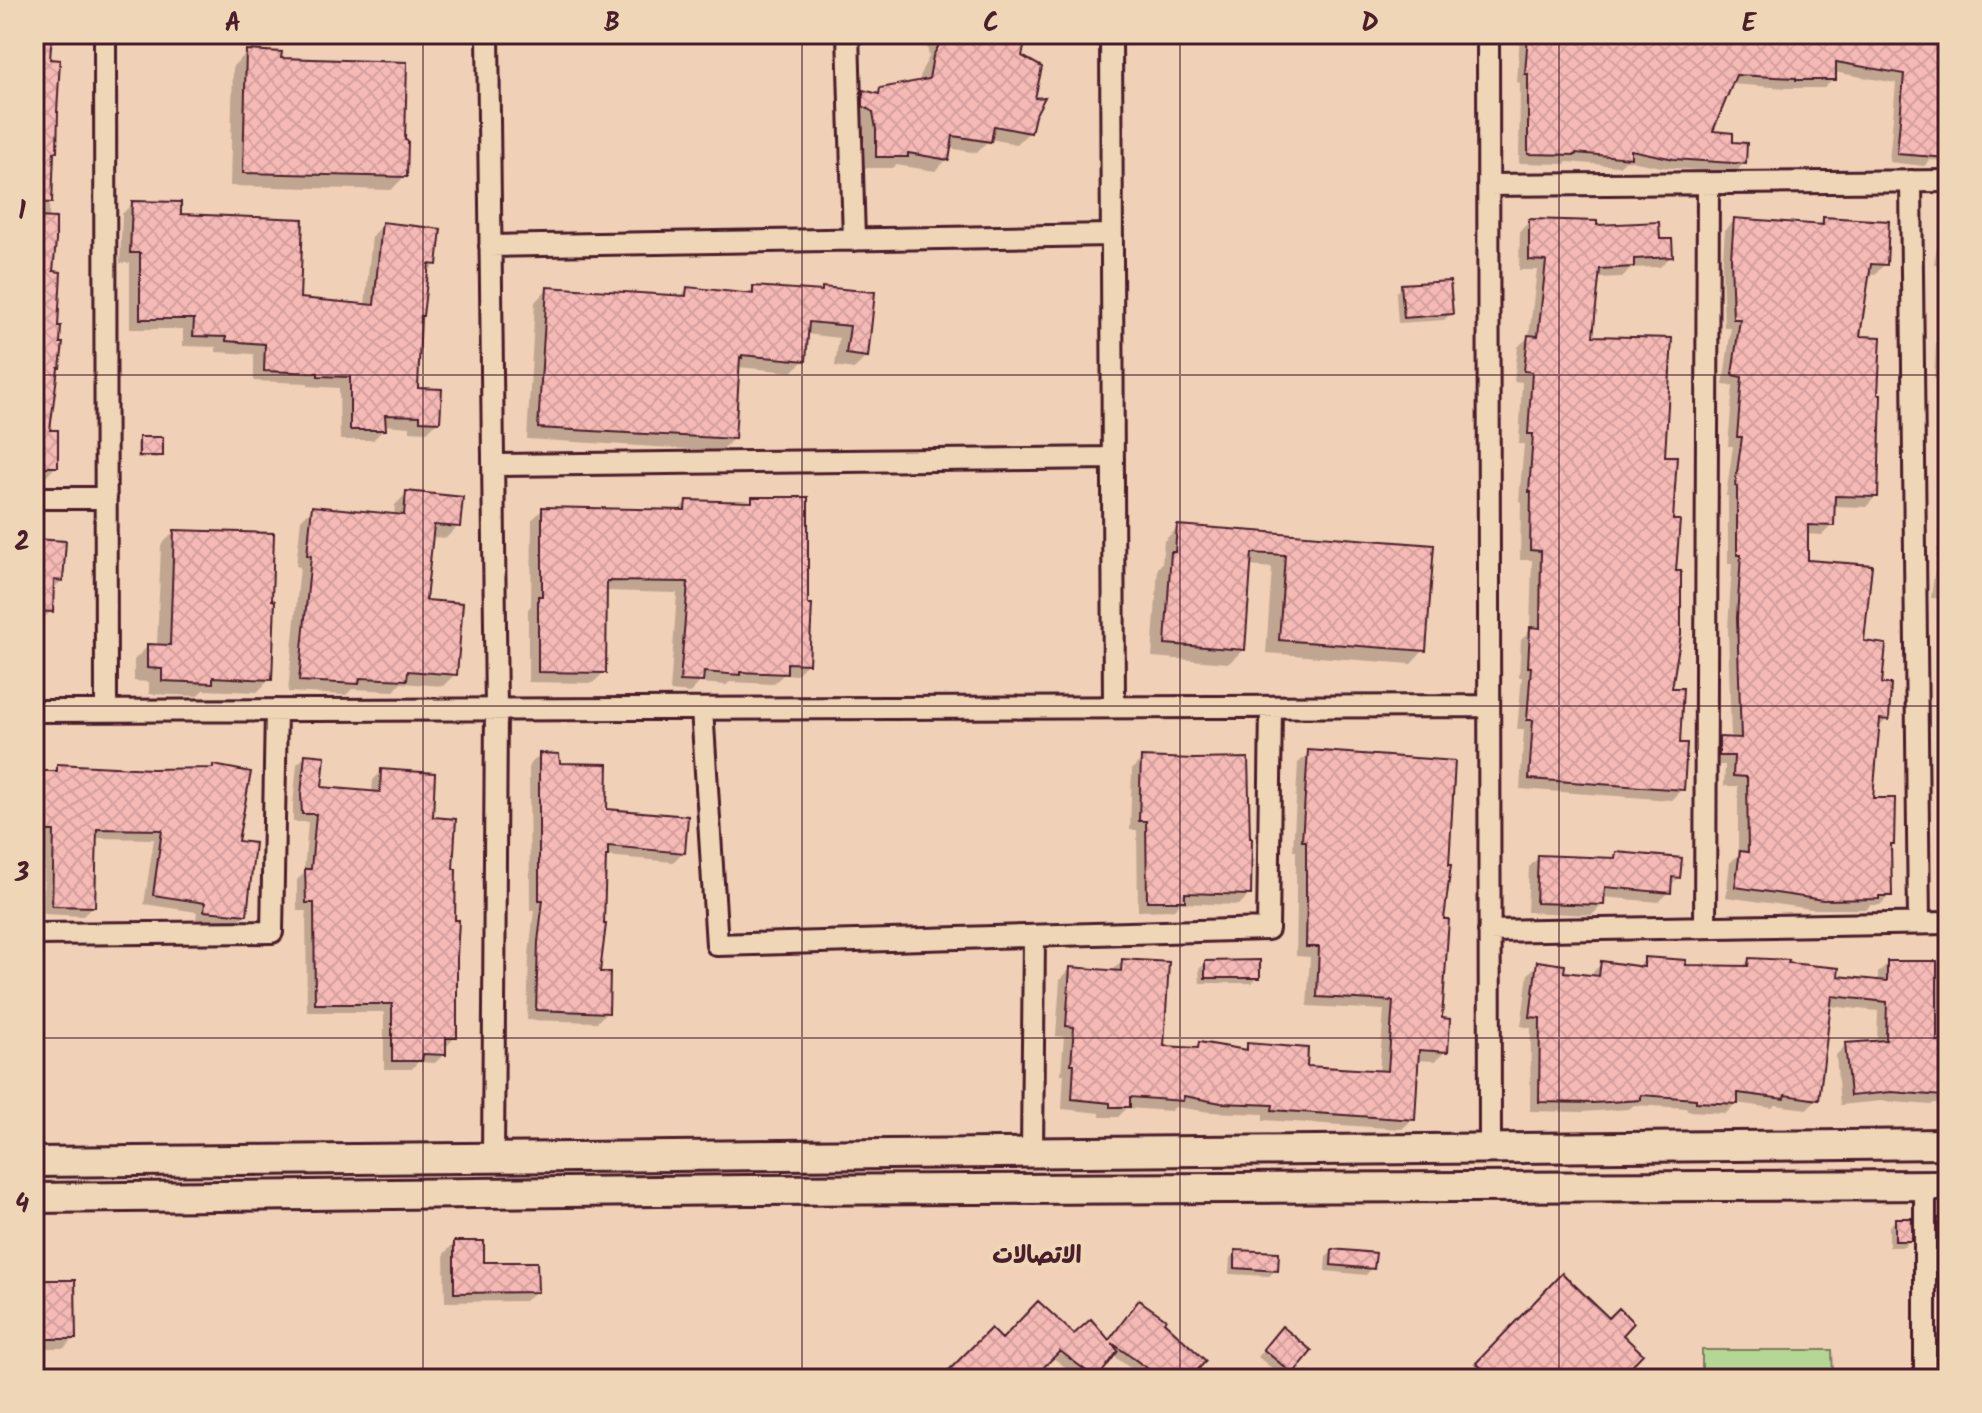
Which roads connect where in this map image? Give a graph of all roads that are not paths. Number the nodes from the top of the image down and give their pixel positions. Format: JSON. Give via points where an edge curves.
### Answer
{"nodes":[{"id":1,"x":105,"y":34,"type":"edge"},
{"id":2,"x":488,"y":34,"type":"edge"},
{"id":3,"x":848,"y":34,"type":"edge"},
{"id":4,"x":1111,"y":34,"type":"edge"},
{"id":5,"x":1488,"y":34,"type":"edge"},
{"id":6,"x":1911,"y":181,"type":"junction"},
{"id":7,"x":1948,"y":181,"type":"edge"},
{"id":8,"x":1708,"y":183,"type":"junction"},
{"id":9,"x":1488,"y":185,"type":"junction"},
{"id":10,"x":1112,"y":235,"type":"junction"},
{"id":11,"x":854,"y":240,"type":"junction"},
{"id":12,"x":490,"y":246,"type":"junction"},
{"id":13,"x":1113,"y":458,"type":"junction"},
{"id":14,"x":493,"y":465,"type":"junction"},
{"id":15,"x":34,"y":498,"type":"edge"},
{"id":16,"x":106,"y":498,"type":"junction"},
{"id":17,"x":1489,"y":706,"type":"junction"},
{"id":18,"x":1114,"y":707,"type":"junction"},
{"id":19,"x":1271,"y":707,"type":"junction"},
{"id":20,"x":702,"y":709,"type":"junction"},
{"id":21,"x":276,"y":710,"type":"junction"},
{"id":22,"x":496,"y":710,"type":"junction"},
{"id":23,"x":34,"y":711,"type":"edge"},
{"id":24,"x":106,"y":711,"type":"junction"},
{"id":25,"x":1919,"y":923,"type":"junction"},
{"id":26,"x":1948,"y":923,"type":"edge"},
{"id":27,"x":1705,"y":927,"type":"junction"},
{"id":28,"x":1489,"y":931,"type":"junction"},
{"id":29,"x":34,"y":934,"type":"edge"},
{"id":30,"x":1034,"y":936,"type":"junction"},
{"id":31,"x":1948,"y":1144,"type":"edge"},
{"id":32,"x":1490,"y":1148,"type":"junction"},
{"id":33,"x":1032,"y":1153,"type":"junction"},
{"id":34,"x":493,"y":1158,"type":"junction"},
{"id":35,"x":34,"y":1162,"type":"edge"},
{"id":36,"x":1936,"y":1185,"type":"edge"},
{"id":37,"x":34,"y":1198,"type":"edge"},
{"id":38,"x":1925,"y":1379,"type":"edge"}],
"edges":[{"from":1,"to":16,"type":"street"},
{"from":2,"to":12,"type":"street"},
{"from":3,"to":11,"type":"street"},
{"from":4,"to":10,"type":"street"},
{"from":5,"to":9,"type":"street"},
{"from":6,"to":7,"type":"street"},
{"from":6,"to":8,"type":"street"},
{"from":6,"to":25,"type":"street"},
{"from":8,"to":9,"type":"street"},
{"from":8,"to":27,"type":"street"},
{"from":9,"to":17,"type":"street"},
{"from":10,"to":11,"type":"street"},
{"from":10,"to":13,"type":"street"},
{"from":11,"to":12,"type":"street"},
{"from":12,"to":14,"type":"street"},
{"from":13,"to":14,"type":"street"},
{"from":13,"to":18,"type":"street"},
{"from":14,"to":22,"type":"street"},
{"from":15,"to":16,"type":"street"},
{"from":16,"to":24,"type":"street"},
{"from":17,"to":19,"type":"street"},
{"from":17,"to":28,"type":"street"},
{"from":18,"to":19,"type":"street"},
{"from":18,"to":20,"type":"street"},
{"from":19,"to":30,"type":"street","via":[[1268,929]]},
{"from":20,"to":22,"type":"street"},
{"from":20,"to":30,"type":"street","via":[[717,945]]},
{"from":21,"to":22,"type":"street"},
{"from":21,"to":24,"type":"street"},
{"from":21,"to":29,"type":"street","via":[[272,932]]},
{"from":22,"to":34,"type":"street"},
{"from":23,"to":24,"type":"street"},
{"from":25,"to":26,"type":"street"},
{"from":25,"to":27,"type":"street"},
{"from":27,"to":28,"type":"street"},
{"from":28,"to":32,"type":"street"},
{"from":30,"to":33,"type":"street"},
{"from":31,"to":32,"type":"street"},
{"from":32,"to":33,"type":"street"},
{"from":33,"to":34,"type":"street"},
{"from":34,"to":35,"type":"street"},
{"from":36,"to":37,"type":"street"},
{"from":36,"to":38,"type":"street"}]}
